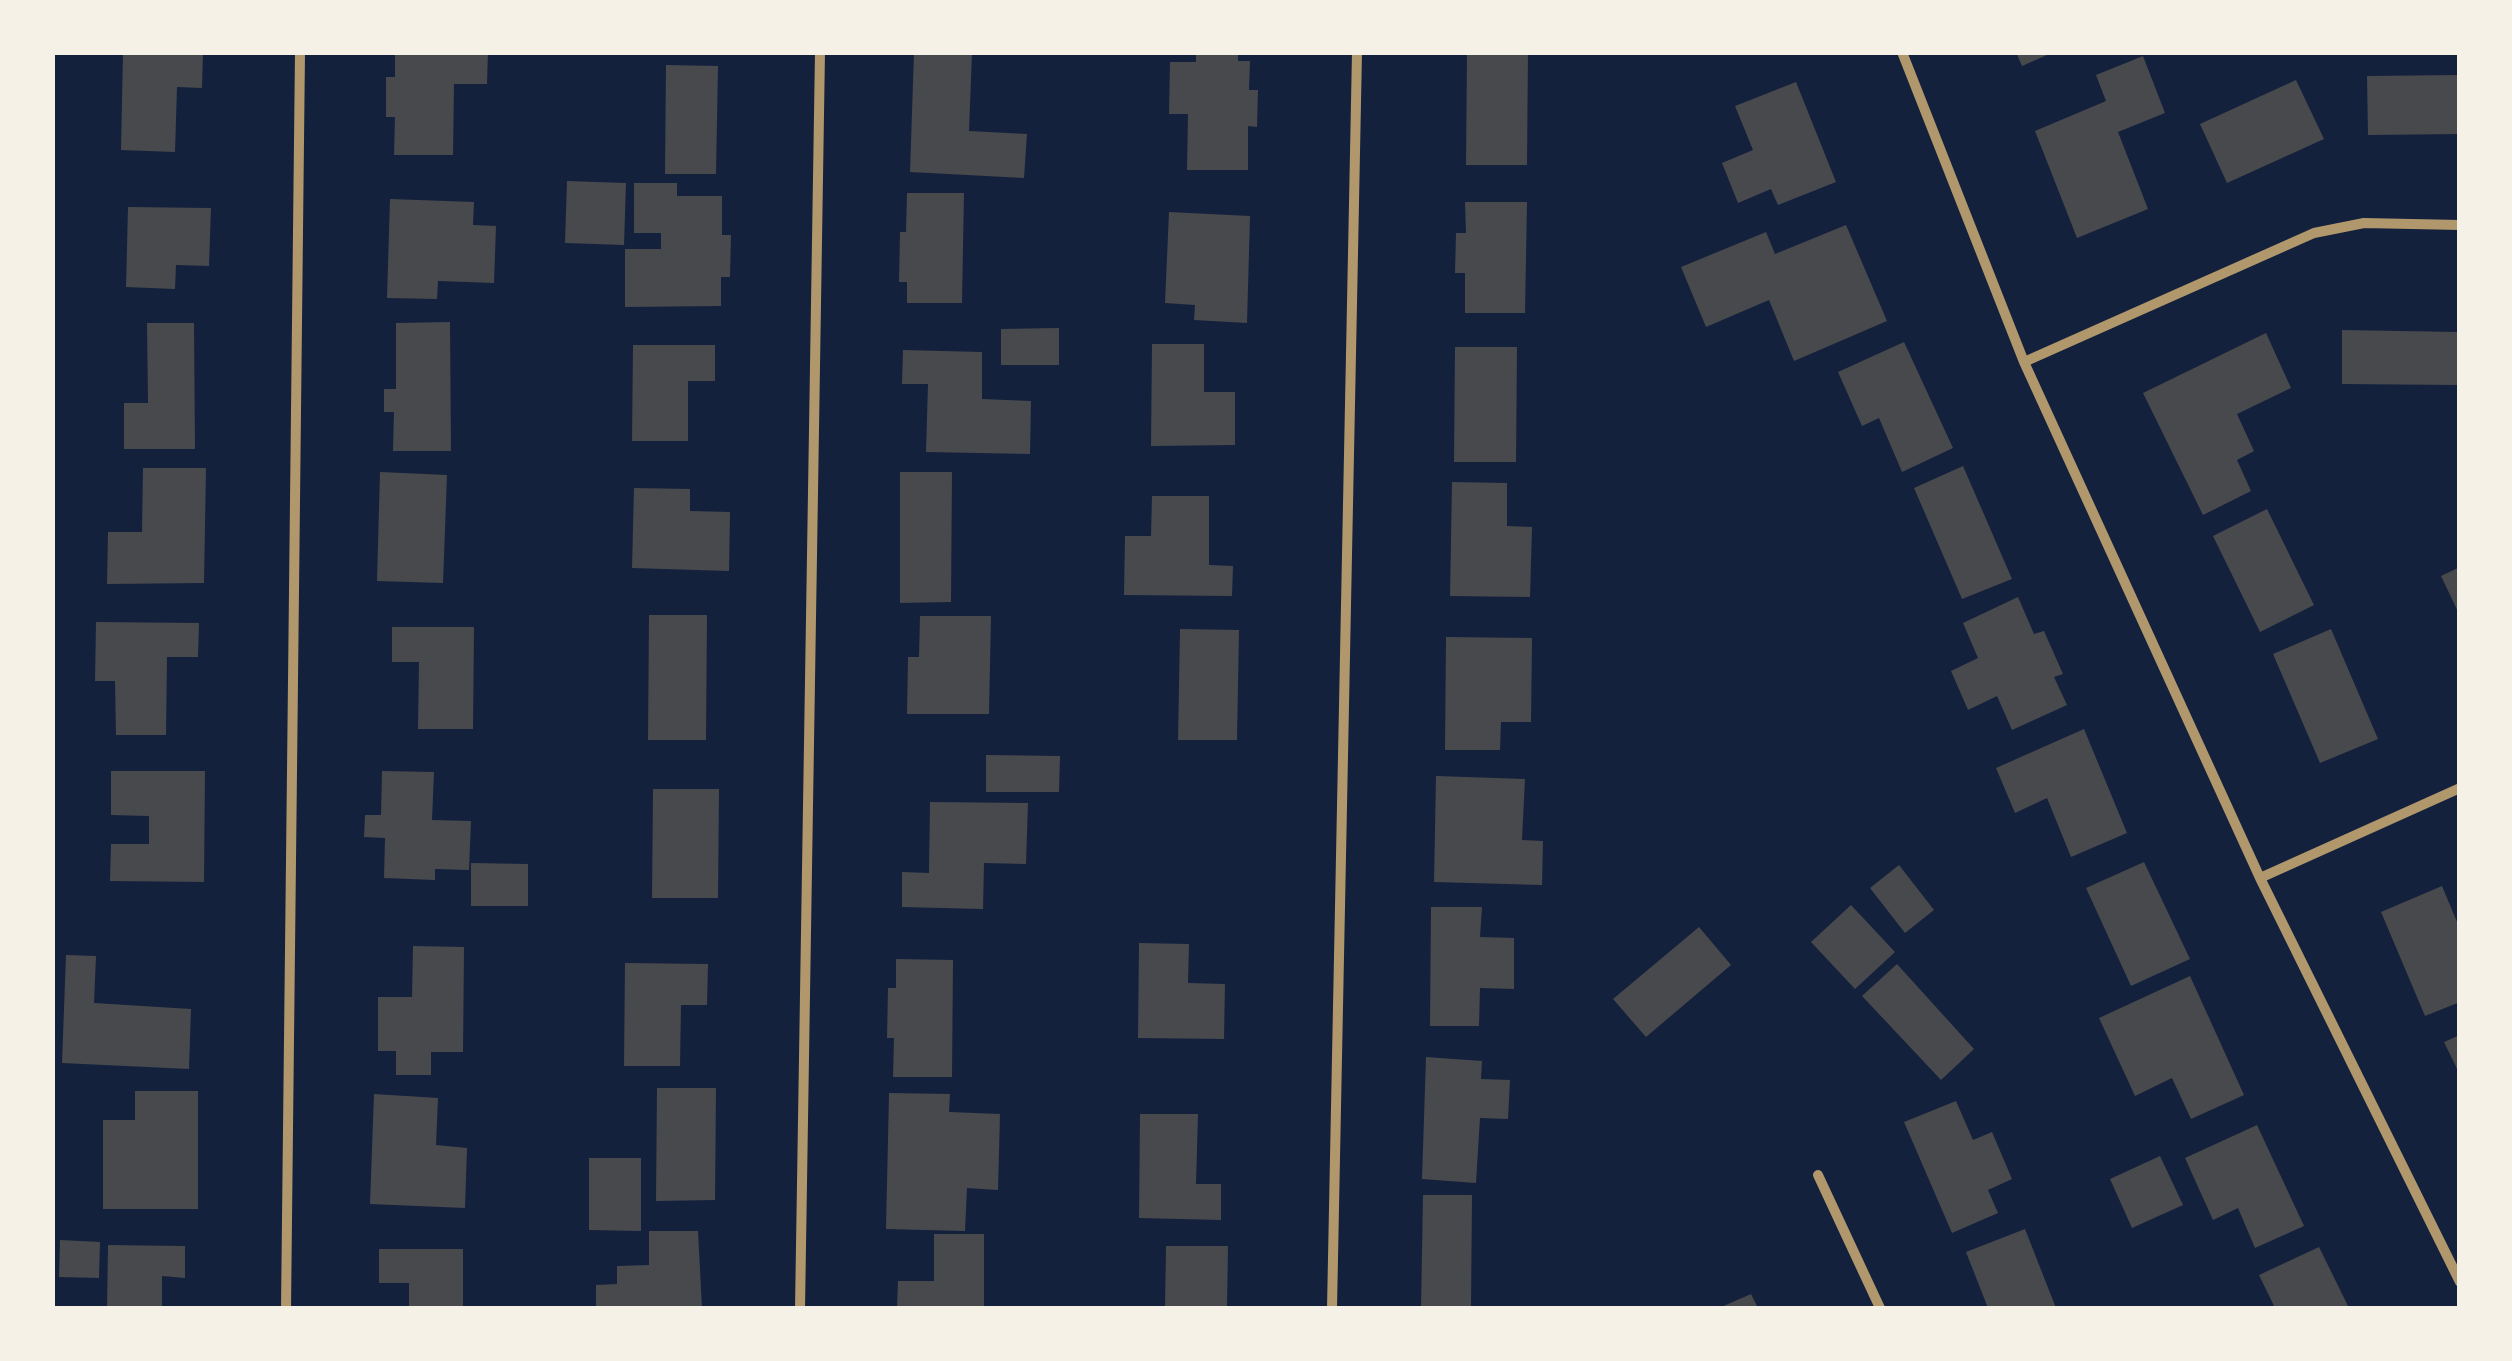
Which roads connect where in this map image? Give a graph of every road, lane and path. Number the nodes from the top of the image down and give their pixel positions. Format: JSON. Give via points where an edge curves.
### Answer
{"nodes":[{"id":1,"x":300,"y":52,"type":"edge"},
{"id":2,"x":820,"y":52,"type":"edge"},
{"id":3,"x":1357,"y":52,"type":"edge"},
{"id":4,"x":1902,"y":52,"type":"edge"},
{"id":5,"x":2460,"y":225,"type":"edge"},
{"id":6,"x":2024,"y":362,"type":"junction"},
{"id":7,"x":2460,"y":788,"type":"edge"},
{"id":8,"x":2260,"y":878,"type":"junction"},
{"id":9,"x":1818,"y":1175,"type":"dead end"},
{"id":10,"x":2460,"y":1282,"type":"edge"},
{"id":11,"x":286,"y":1308,"type":"edge"},
{"id":12,"x":800,"y":1308,"type":"edge"},
{"id":13,"x":1332,"y":1308,"type":"edge"},
{"id":14,"x":1880,"y":1308,"type":"edge"}],
"edges":[{"from":1,"to":11,"type":"street"},
{"from":2,"to":12,"type":"street"},
{"from":3,"to":13,"type":"street"},
{"from":4,"to":6,"type":"street"},
{"from":5,"to":6,"type":"street","via":[[2364,223],[2314,232]]},
{"from":6,"to":8,"type":"street"},
{"from":7,"to":8,"type":"street"},
{"from":8,"to":10,"type":"street"},
{"from":9,"to":14,"type":"street"}]}
